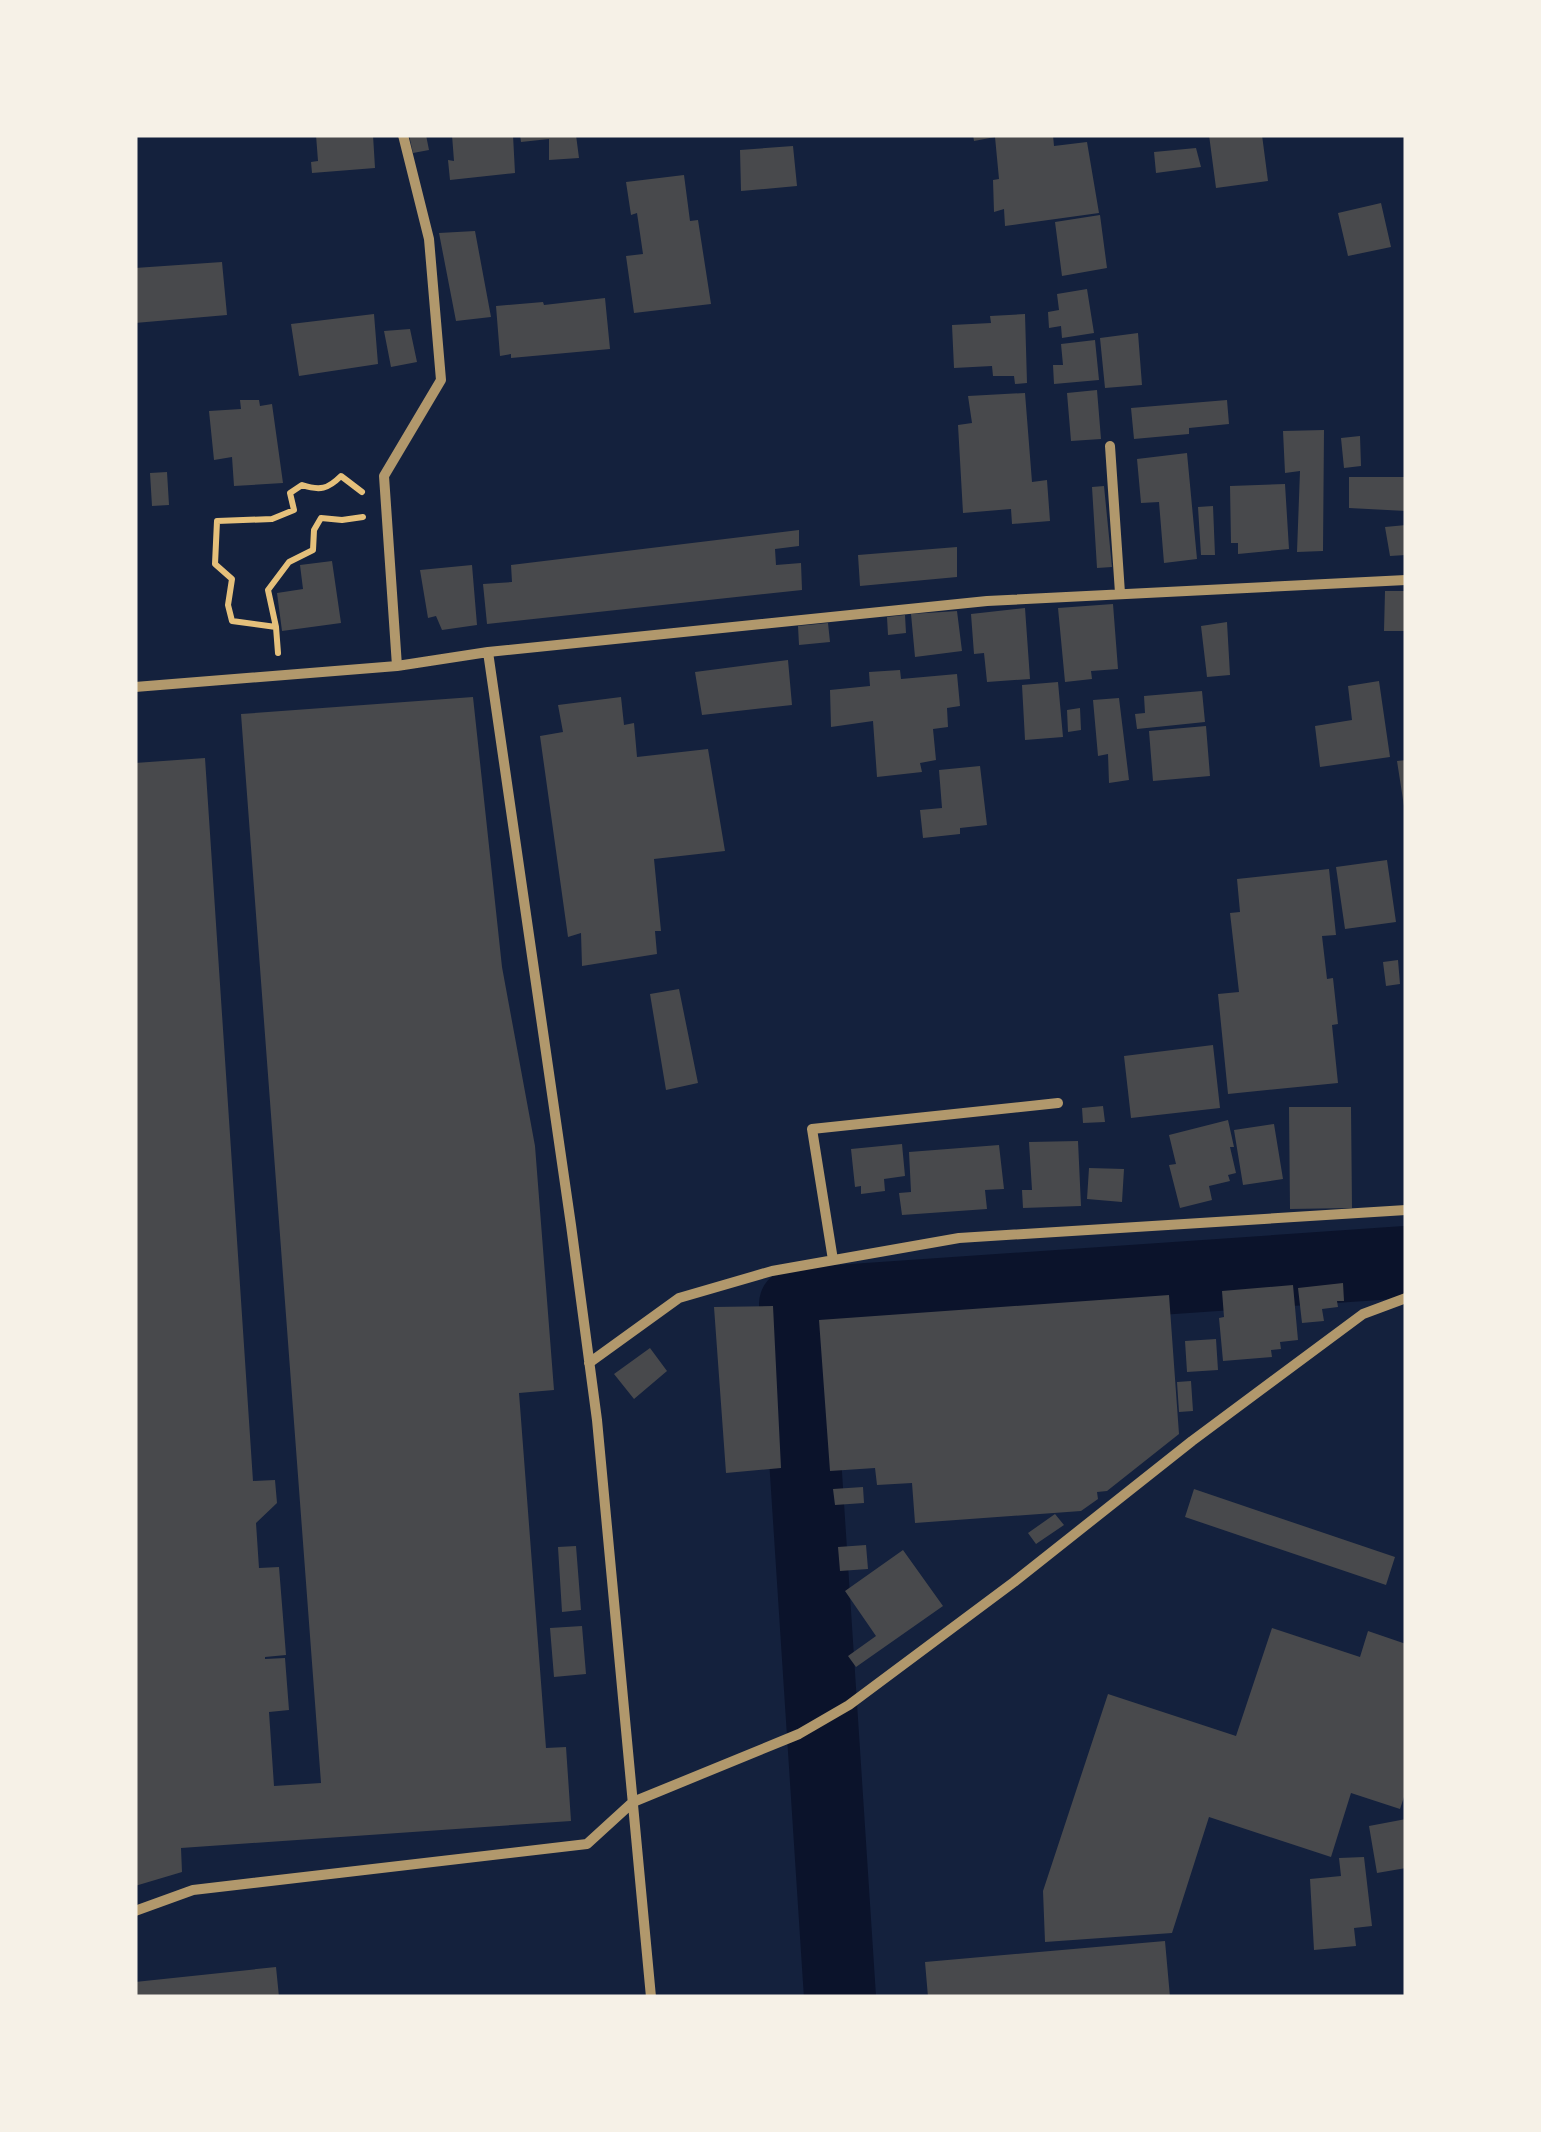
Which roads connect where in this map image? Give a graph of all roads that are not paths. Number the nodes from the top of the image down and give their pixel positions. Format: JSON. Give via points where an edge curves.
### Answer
{"nodes":[{"id":1,"x":402,"y":135,"type":"edge"},
{"id":2,"x":1110,"y":446,"type":"dead end"},
{"id":3,"x":1406,"y":580,"type":"edge"},
{"id":4,"x":1120,"y":593,"type":"junction"},
{"id":5,"x":488,"y":652,"type":"junction"},
{"id":6,"x":397,"y":666,"type":"junction"},
{"id":7,"x":135,"y":687,"type":"edge"},
{"id":8,"x":1058,"y":1103,"type":"dead end"},
{"id":9,"x":1406,"y":1210,"type":"edge"},
{"id":10,"x":833,"y":1260,"type":"junction"},
{"id":11,"x":1406,"y":1298,"type":"edge"},
{"id":12,"x":589,"y":1363,"type":"junction"},
{"id":13,"x":633,"y":1802,"type":"junction"},
{"id":14,"x":135,"y":1911,"type":"edge"},
{"id":15,"x":651,"y":1997,"type":"edge"}],
"edges":[{"from":1,"to":6,"type":"street","via":[[429,239],[440,380],[384,476]]},
{"from":2,"to":4,"type":"street"},
{"from":3,"to":4,"type":"street"},
{"from":4,"to":5,"type":"street"},
{"from":5,"to":6,"type":"street"},
{"from":5,"to":12,"type":"street"},
{"from":6,"to":7,"type":"street"},
{"from":8,"to":10,"type":"street","via":[[812,1129]]},
{"from":9,"to":10,"type":"street","via":[[959,1238]]},
{"from":10,"to":12,"type":"street","via":[[679,1298]]},
{"from":11,"to":13,"type":"street","via":[[1363,1314],[848,1705],[799,1734]]},
{"from":12,"to":13,"type":"street"},
{"from":13,"to":14,"type":"street","via":[[587,1844],[193,1890]]},
{"from":13,"to":15,"type":"street"}]}
